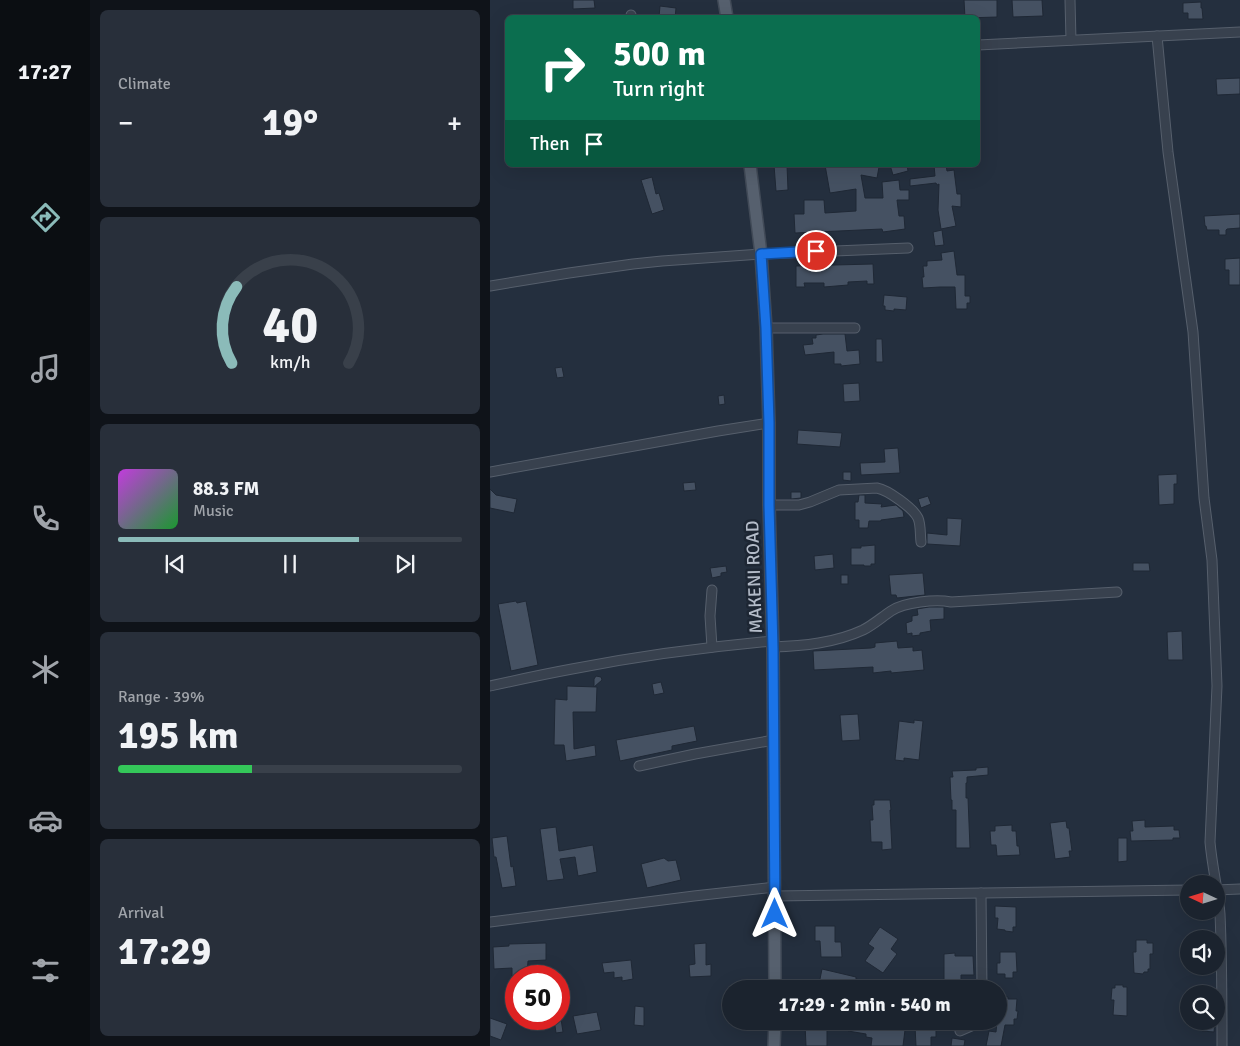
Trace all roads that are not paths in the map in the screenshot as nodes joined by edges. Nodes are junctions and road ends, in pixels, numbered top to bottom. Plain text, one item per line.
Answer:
1 (724, 0) edge
2 (1070, 0) edge
3 (726, 15) edge
4 (1240, 32) edge
5 (1157, 36) junction
6 (1071, 40) junction
7 (980, 45) edge
8 (750, 167) edge
9 (908, 248) dead end
10 (761, 254) junction
11 (490, 286) edge
12 (766, 328) junction
13 (855, 328) dead end
14 (769, 423) junction
15 (490, 472) edge
16 (769, 505) junction
17 (921, 542) dead end
18 (712, 590) dead end
19 (1117, 592) dead end
20 (773, 644) junction
21 (712, 647) junction
22 (490, 686) edge
23 (774, 740) junction
24 (639, 766) dead end
25 (1214, 875) edge
26 (1240, 889) edge
27 (1180, 890) edge
28 (1225, 890) edge
29 (775, 892) junction
30 (981, 893) junction
31 (1219, 920) edge
32 (490, 922) edge
33 (775, 980) edge
34 (982, 980) edge
35 (775, 1030) edge
36 (774, 1046) edge
37 (1222, 1046) edge

1 - 3 main road
2 - 6 street
4 - 5 street
5 - 6 street
5 - 25 street
6 - 7 street
8 - 10 main road, MAKENI ROAD
9 - 10 street
10 - 11 street
10 - 12 main road, MAKENI ROAD
12 - 13 street
12 - 14 main road, MAKENI ROAD
14 - 15 street
14 - 16 main road, MAKENI ROAD
16 - 17 street
16 - 20 main road, MAKENI ROAD
18 - 21 street
19 - 20 street
20 - 21 street
20 - 23 main road, MAKENI ROAD
21 - 22 street
23 - 24 street
23 - 29 main road, MAKENI ROAD
26 - 28 street
27 - 30 street
29 - 30 street
29 - 32 street
29 - 33 main road, MAKENI ROAD
30 - 34 street
31 - 37 street
35 - 36 main road

